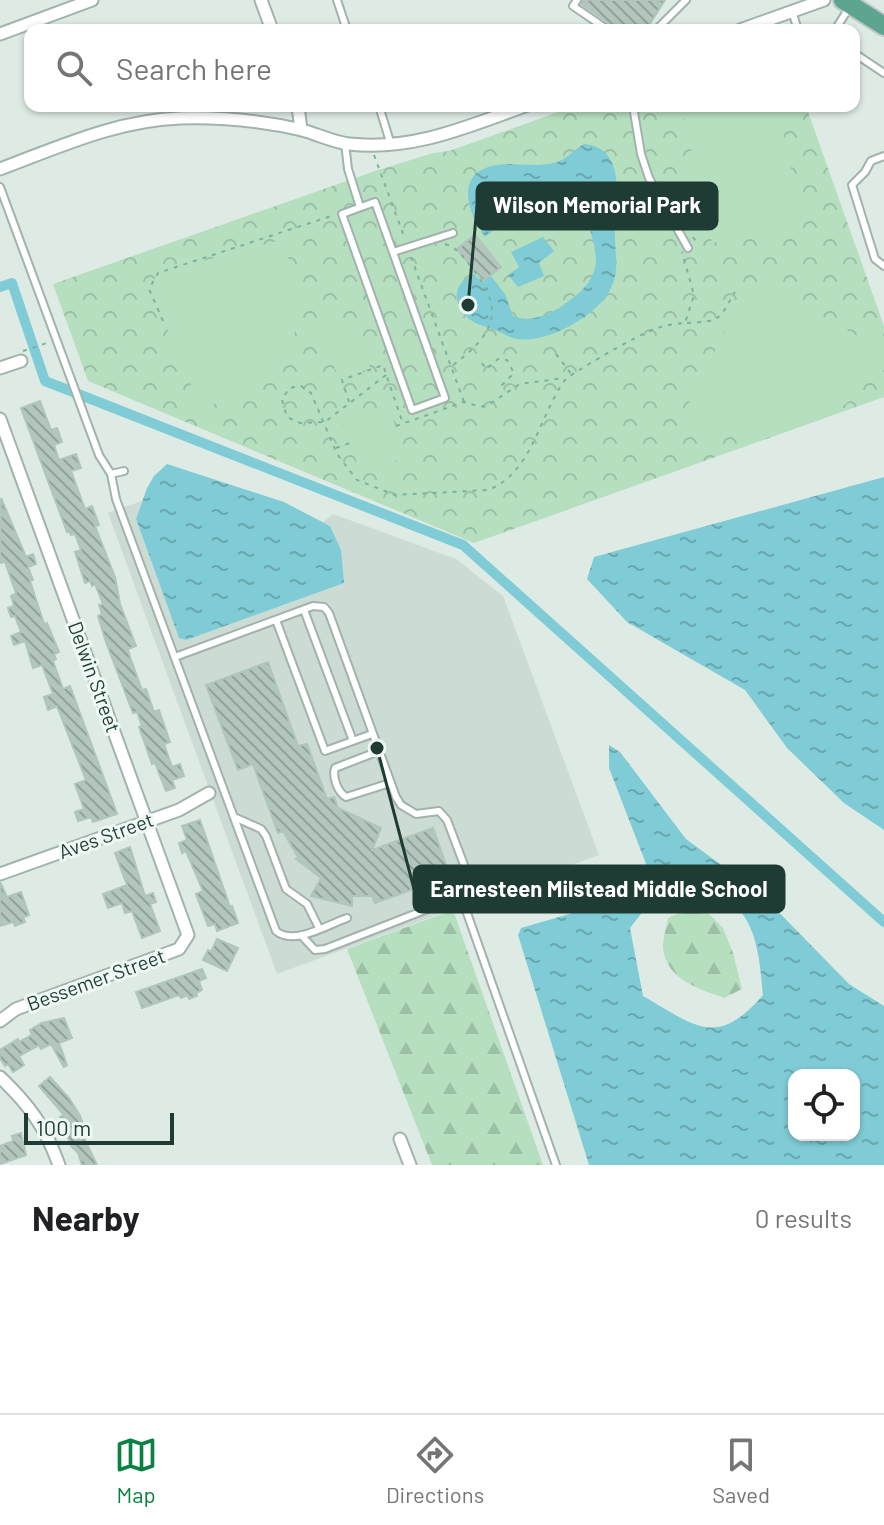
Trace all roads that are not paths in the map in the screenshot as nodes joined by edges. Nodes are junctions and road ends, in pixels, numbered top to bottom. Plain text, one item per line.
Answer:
1 (92, 0) edge
2 (261, 0) edge
3 (337, 0) edge
4 (577, 0) edge
5 (686, 0) edge
6 (824, 0) edge
7 (847, 2) edge
8 (792, 11) junction
9 (27, 24) edge
10 (270, 24) edge
11 (345, 24) edge
12 (599, 24) edge
13 (662, 24) edge
14 (756, 24) edge
15 (796, 24) edge
16 (838, 24) edge
17 (24, 25) edge
18 (884, 26) edge
19 (0, 34) edge
20 (860, 57) edge
21 (884, 73) edge
22 (299, 112) edge
23 (381, 112) edge
24 (508, 112) edge
25 (634, 112) edge
26 (301, 130) junction
27 (345, 143) junction
28 (391, 145) junction
29 (884, 156) edge
30 (0, 169) edge
31 (0, 187) edge
32 (360, 207) junction
33 (453, 233) dead end
34 (688, 248) road end
35 (393, 252) junction
36 (884, 266) edge
37 (24, 355) road end
38 (0, 368) edge
39 (0, 419) edge
40 (124, 471) dead end
41 (111, 474) junction
42 (304, 610) junction
43 (276, 620) junction
44 (175, 657) junction
45 (372, 734) junction
46 (353, 741) junction
47 (379, 751) junction
48 (390, 783) junction
49 (224, 788) junction
50 (209, 793) joint
51 (234, 817) junction
52 (147, 821) junction
53 (0, 874) edge
54 (461, 896) junction
55 (347, 918) dead end
56 (319, 928) junction
57 (188, 935) joint
58 (301, 935) junction
59 (0, 1021) edge
60 (0, 1077) edge
61 (400, 1139) dead end
62 (59, 1165) edge
63 (410, 1165) edge
64 (556, 1165) edge

1 - 9 street
2 - 10 street
3 - 11 lane
4 - 12 lane
5 - 13 lane
6 - 8 street
7 - 16 lane
7 - 18 main road
8 - 14 street
8 - 15 lane
17 - 19 street
20 - 21 lane
22 - 26 street
23 - 28 lane
24 - 28 street
25 - 34 lane
26 - 27 street
26 - 30 street
27 - 28 street
27 - 32 lane
29 - 36 lane
31 - 41 lane
32 - 35 lane
32 - 35 lane
33 - 35 lane
37 - 38 street
39 - 52 street, Delwin Street
40 - 41 lane
41 - 44 lane
42 - 43 lane
42 - 45 lane
42 - 46 lane
43 - 44 lane
43 - 46 lane
44 - 49 lane
45 - 46 lane
45 - 47 lane
47 - 48 lane
47 - 48 lane
48 - 54 lane
49 - 50 lane
49 - 51 lane
50 - 52 street, Aves Street
51 - 56 lane
51 - 58 lane
52 - 53 street, Aves Street
52 - 57 street, Delwin Street
54 - 58 lane
54 - 64 lane
55 - 56 lane
56 - 58 lane
57 - 59 street, Bessemer Street
60 - 62 street
61 - 63 street

